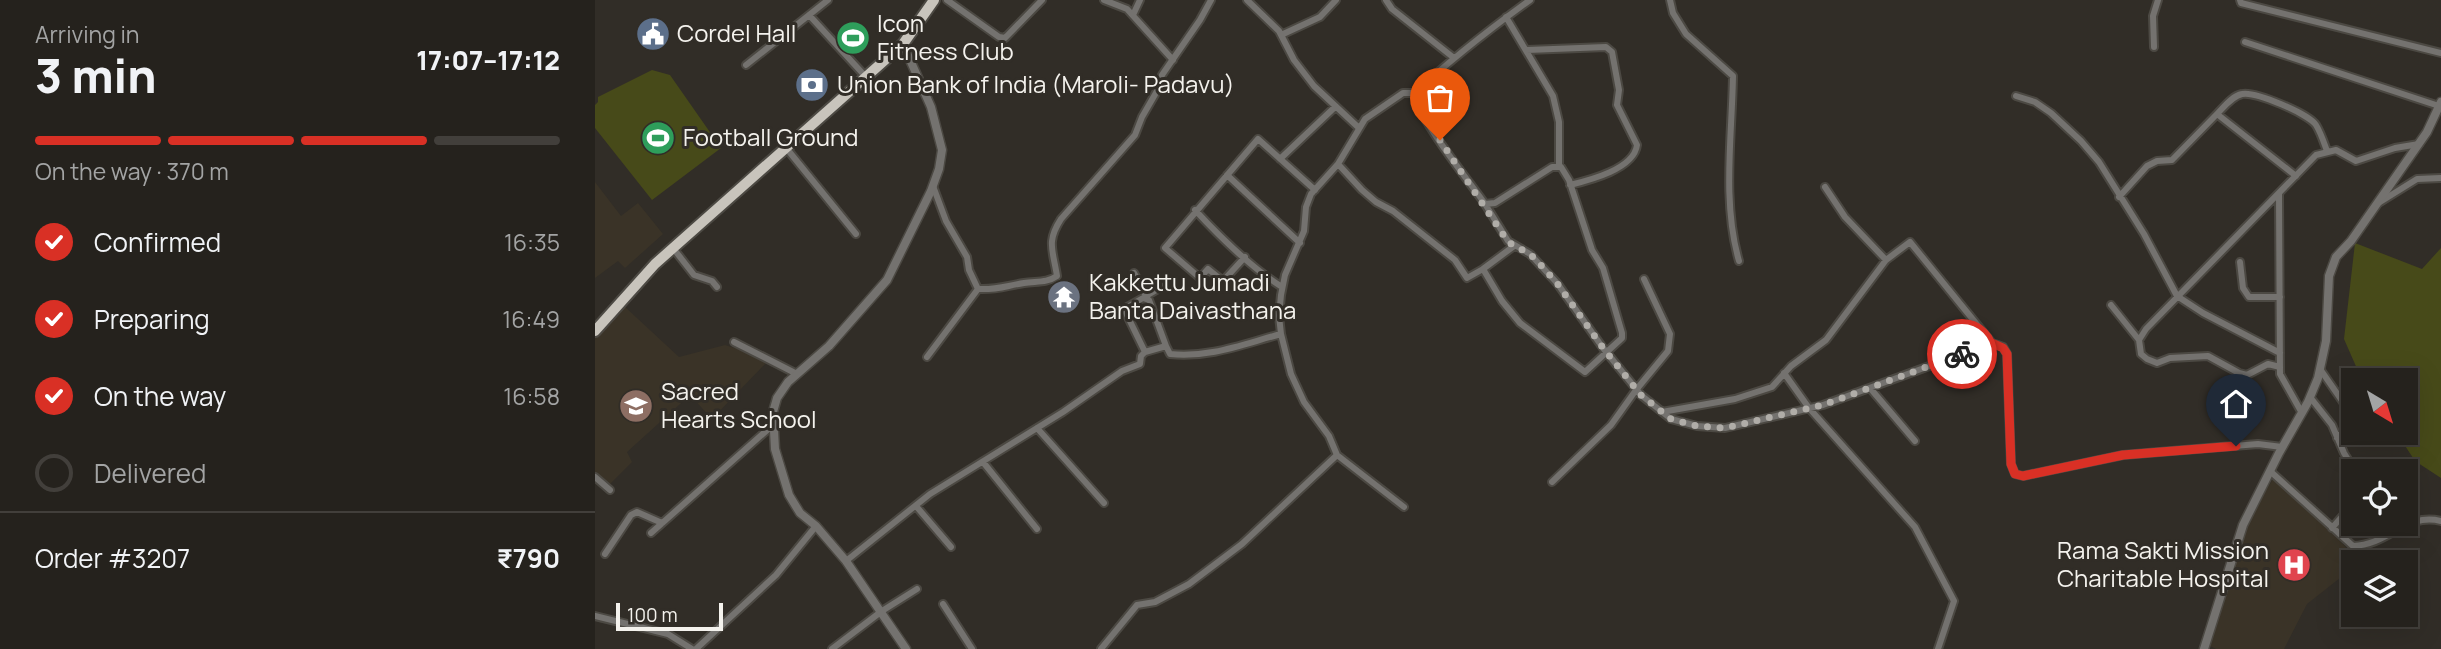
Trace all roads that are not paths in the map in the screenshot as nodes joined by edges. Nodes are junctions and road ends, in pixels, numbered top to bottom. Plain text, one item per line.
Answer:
1 (828, 0) edge
2 (933, 0) edge
3 (947, 0) edge
4 (1042, 0) edge
5 (1104, 0) edge
6 (1140, 0) edge
7 (1211, 0) edge
8 (1247, 0) edge
9 (1336, 0) edge
10 (1386, 0) edge
11 (1528, 0) edge
12 (1670, 0) edge
13 (2158, 0) edge
14 (2239, 0) edge
15 (810, 15) junction
16 (1133, 15) junction
17 (1506, 17) junction
18 (1281, 35) junction
19 (2245, 42) dead end
20 (903, 44) junction
21 (2154, 47) dead end
22 (1527, 50) junction
23 (2441, 53) edge
24 (1454, 58) junction
25 (1173, 60) junction
26 (746, 65) dead end
27 (866, 77) junction
28 (1415, 93) junction
29 (2016, 96) dead end
30 (2440, 104) edge
31 (1335, 107) junction
32 (2217, 114) junction
33 (1359, 128) junction
34 (2419, 144) junction
35 (787, 149) junction
36 (2327, 151) junction
37 (1280, 159) junction
38 (1338, 164) junction
39 (1559, 167) junction
40 (1227, 175) junction
41 (2296, 176) junction
42 (2441, 178) edge
43 (1570, 184) junction
44 (933, 185) junction
45 (1825, 187) dead end
46 (1315, 190) junction
47 (2279, 194) junction
48 (2119, 197) junction
49 (1485, 204) junction
50 (2376, 205) junction
51 (1195, 210) junction
52 (856, 234) dead end
53 (1300, 243) junction
54 (1514, 246) junction
55 (673, 248) junction
56 (1245, 257) junction
57 (1886, 260) junction
58 (1739, 261) dead end
59 (2240, 262) dead end
60 (1483, 269) junction
61 (1134, 273) dead end
62 (1644, 279) dead end
63 (1165, 285) dead end
64 (717, 287) dead end
65 (1282, 287) junction
66 (978, 289) junction
67 (2178, 296) junction
68 (1146, 297) junction
69 (2280, 297) junction
70 (2111, 305) dead end
71 (599, 323) edge
72 (595, 331) edge
73 (1281, 334) junction
74 (2139, 340) junction
75 (734, 342) dead end
76 (1992, 343) junction
77 (1166, 346) junction
78 (1145, 352) junction
79 (2280, 353) junction
80 (1607, 354) junction
81 (927, 356) dead end
82 (2280, 367) junction
83 (2320, 369) junction
84 (1784, 373) junction
85 (797, 374) junction
86 (1870, 388) junction
87 (1636, 390) junction
88 (2341, 396) edge
89 (2310, 397) junction
90 (1809, 408) junction
91 (1662, 412) junction
92 (2302, 413) junction
93 (774, 424) junction
94 (1037, 428) junction
95 (2341, 434) edge
96 (2337, 438) junction
97 (1915, 442) dead end
98 (2282, 447) junction
99 (1337, 455) junction
100 (2348, 459) edge
101 (983, 462) junction
102 (2270, 471) junction
103 (595, 477) edge
104 (1552, 482) dead end
105 (610, 490) dead end
106 (1104, 503) dead end
107 (916, 506) junction
108 (1404, 507) dead end
109 (2341, 518) edge
110 (2441, 520) edge
111 (662, 523) junction
112 (816, 526) junction
113 (2332, 528) junction
114 (1037, 529) dead end
115 (651, 533) dead end
116 (951, 547) dead end
117 (605, 554) dead end
118 (846, 561) junction
119 (916, 589) dead end
120 (943, 604) dead end
121 (882, 611) junction
122 (595, 616) edge
123 (694, 649) edge
124 (832, 649) edge
125 (906, 649) edge
126 (972, 649) edge
127 (1101, 649) edge
128 (1938, 649) edge
129 (2204, 649) edge

1 - 15 street
2 - 20 highway
3 - 4 street
5 - 16 street
6 - 16 street
7 - 25 street
8 - 18 street
9 - 18 street
10 - 24 street
11 - 17 street
12 - 58 street
13 - 21 street
14 - 23 street
15 - 26 street
15 - 27 street
16 - 25 street
17 - 22 street
17 - 24 street
18 - 31 street
19 - 30 street
20 - 27 highway
20 - 44 street
22 - 39 street
22 - 43 street
24 - 28 street
25 - 66 street
27 - 35 highway
28 - 33 street
28 - 49 street
29 - 48 street
30 - 34 street
31 - 33 street
31 - 37 street
32 - 36 street
32 - 41 street
32 - 48 street
33 - 38 street
34 - 36 street
34 - 50 street
35 - 52 street
35 - 55 highway
36 - 41 street
37 - 40 street
37 - 46 street
38 - 46 street
38 - 60 street
39 - 43 street
39 - 49 street
40 - 51 street
40 - 53 street
41 - 47 street
42 - 50 street
43 - 80 street
44 - 66 street
44 - 85 street
45 - 57 street
46 - 53 street
47 - 67 street
47 - 69 street
48 - 67 street
49 - 54 street
50 - 83 street
51 - 56 street
51 - 56 street
53 - 65 street
54 - 60 street
54 - 80 street
55 - 64 street
55 - 71 highway
56 - 65 street
57 - 76 street
57 - 84 street
59 - 69 street
60 - 80 street
61 - 68 street
62 - 87 street
63 - 68 street
65 - 73 street
66 - 81 street
67 - 74 street
67 - 79 street
68 - 77 street
68 - 78 street
69 - 79 street
70 - 74 street
71 - 72 highway
73 - 77 street
73 - 99 street
74 - 82 street
75 - 85 street
76 - 86 street
76 - 98 street
77 - 78 street
78 - 94 street
79 - 82 street
80 - 87 street
82 - 92 street
83 - 88 street
83 - 89 street
84 - 90 street
84 - 91 street
85 - 93 street
86 - 90 street
86 - 97 street
87 - 91 street
87 - 104 street
89 - 92 street
89 - 96 street
90 - 91 street
90 - 128 street
92 - 98 street
93 - 111 street
93 - 112 street
94 - 101 street
94 - 106 street
95 - 96 street
96 - 100 street
98 - 102 street
99 - 108 street
99 - 127 street
101 - 107 street
101 - 114 street
102 - 113 street
102 - 129 street
103 - 105 street
107 - 116 street
107 - 118 street
109 - 113 street
110 - 113 street
111 - 115 street
111 - 117 street
112 - 118 street
112 - 123 street
118 - 121 street
119 - 121 street
120 - 126 street
121 - 124 street
121 - 125 street
122 - 123 street

